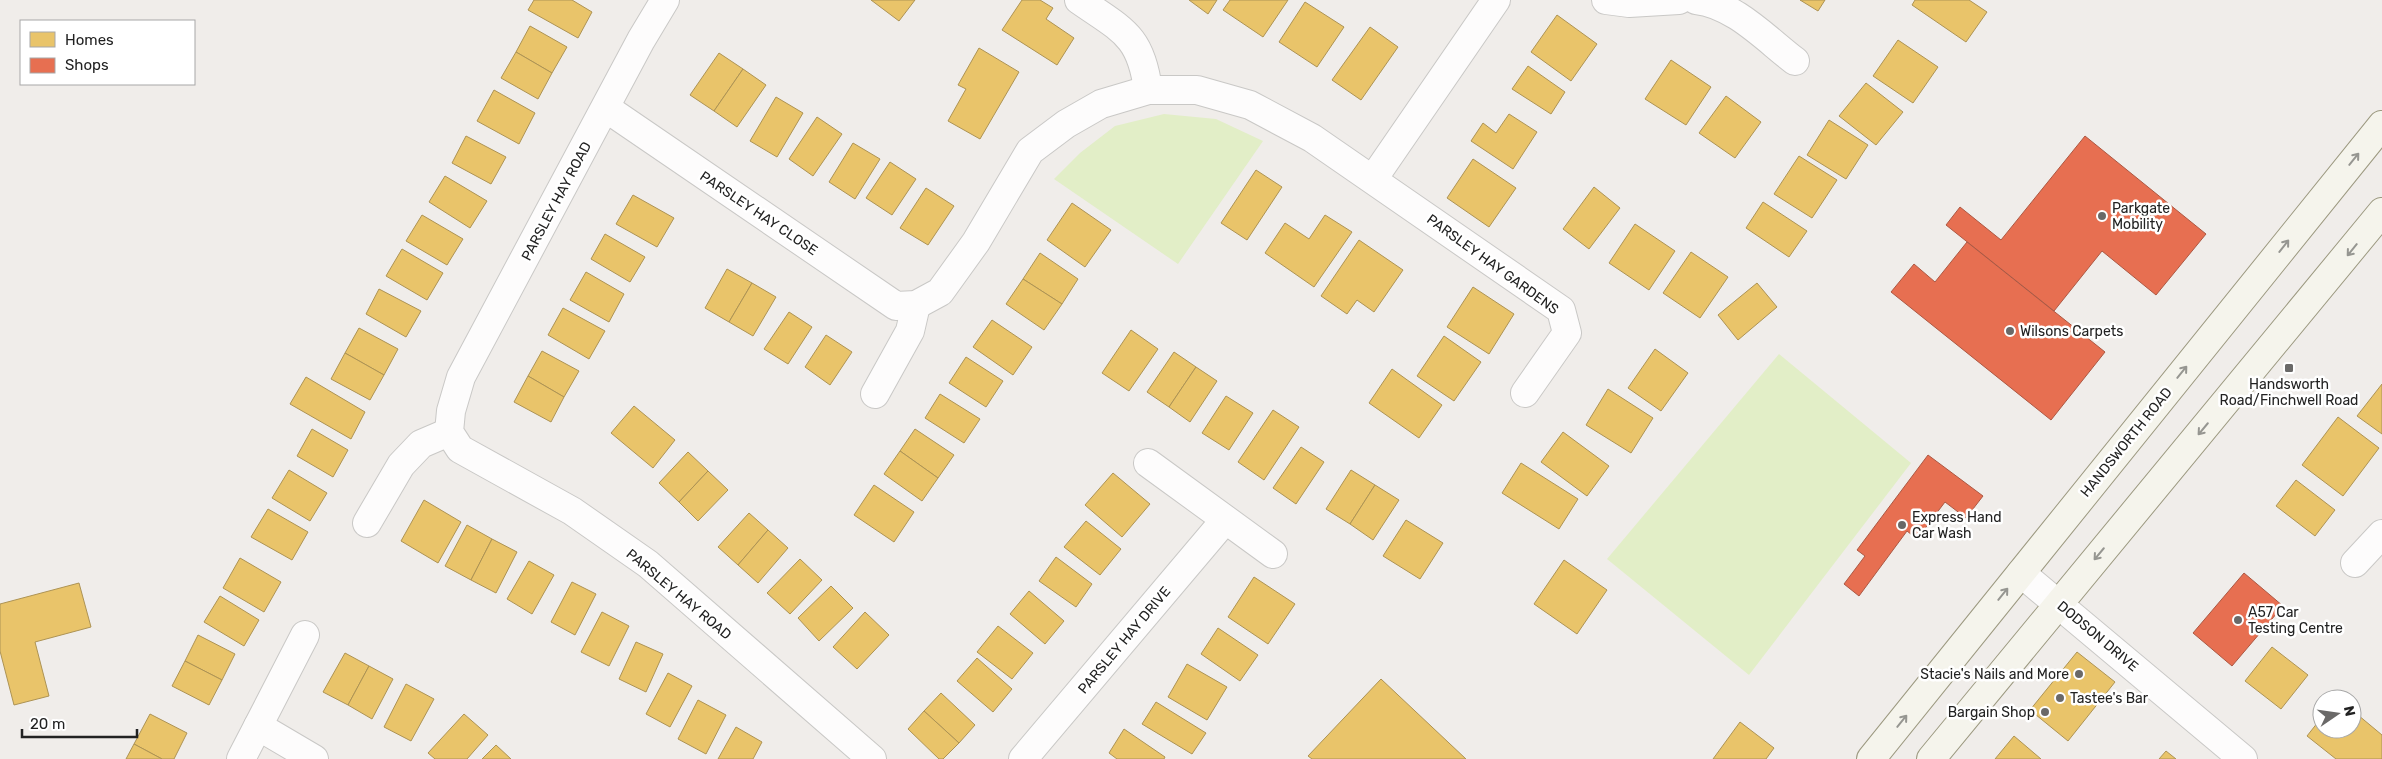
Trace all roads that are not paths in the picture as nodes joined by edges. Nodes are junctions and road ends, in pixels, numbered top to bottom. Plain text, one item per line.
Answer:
1 (665, 0) edge
2 (1079, 0) edge
3 (1496, 0) edge
4 (1606, 0) edge
5 (1679, 0) edge
6 (1696, 0) edge
7 (1795, 61) dead end
8 (1148, 90) junction
9 (606, 108) junction
10 (2382, 125) edge
11 (1372, 179) junction
12 (2382, 212) edge
13 (916, 305) junction
14 (1525, 393) dead end
15 (875, 394) dead end
16 (449, 432) junction
17 (1148, 463) dead end
18 (1225, 520) junction
19 (367, 523) dead end
20 (2382, 534) edge
21 (1273, 554) dead end
22 (2355, 563) dead end
23 (2021, 573) junction
24 (2058, 603) junction
25 (305, 635) dead end
26 (258, 726) junction
27 (1884, 755) edge
28 (241, 759) edge
29 (314, 759) edge
30 (872, 759) edge
31 (1023, 759) edge
32 (1930, 759) edge
33 (2242, 759) edge

1 - 9 street, PARSLEY HAY ROAD
2 - 8 street
3 - 11 street
4 - 5 street
6 - 7 street
8 - 11 street, PARSLEY HAY GARDENS
8 - 13 street, PARSLEY HAY GARDENS
9 - 13 street, PARSLEY HAY CLOSE
9 - 16 street, PARSLEY HAY ROAD
23 -> 10 main road, HANDSWORTH ROAD
11 - 14 street, PARSLEY HAY GARDENS
12 -> 24 main road
13 - 15 street
16 - 19 street
16 - 30 street, PARSLEY HAY ROAD
17 - 18 street
18 - 21 street
18 - 31 street, PARSLEY HAY DRIVE
20 - 22 street
23 - 24 street, DODSON DRIVE
27 -> 23 main road, HANDSWORTH ROAD
24 - 32 main road
24 - 33 street, DODSON DRIVE
25 - 26 street
26 - 28 street
26 - 29 street

